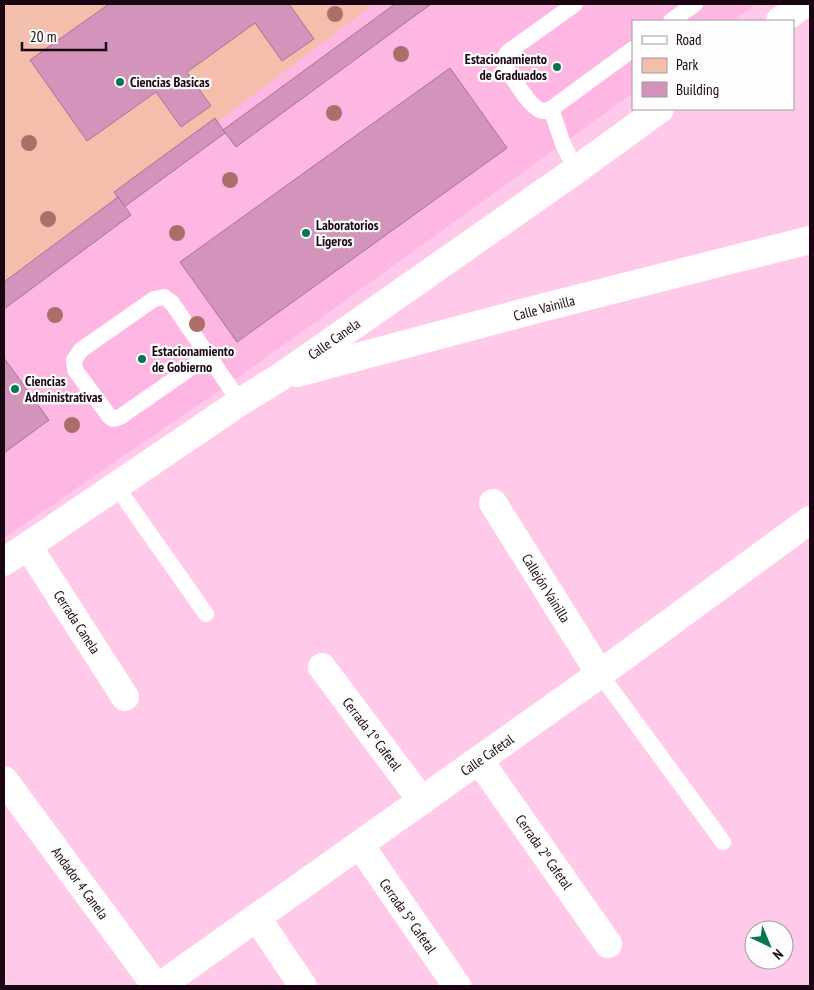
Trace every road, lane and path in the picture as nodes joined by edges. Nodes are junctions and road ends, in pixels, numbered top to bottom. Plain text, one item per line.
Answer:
1 (575, 4) edge
2 (695, 4) edge
3 (804, 4) edge
4 (672, 20) edge
5 (781, 20) edge
6 (632, 51) edge
7 (551, 109) junction
8 (659, 110) edge
9 (576, 170) junction
10 (810, 240) edge
11 (208, 356) junction
12 (279, 378) junction
13 (240, 402) junction
14 (116, 486) junction
15 (493, 502) dead end
16 (810, 520) edge
17 (28, 546) junction
18 (4, 562) edge
19 (206, 614) dead end
20 (322, 667) dead end
21 (600, 674) junction
22 (125, 697) dead end
23 (480, 760) junction
24 (4, 780) edge
25 (422, 800) junction
26 (723, 842) dead end
27 (360, 846) junction
28 (257, 918) junction
29 (608, 944) dead end
30 (156, 986) edge
31 (160, 986) edge
32 (303, 986) edge
33 (457, 986) edge

1 - 7 lane
2 - 4 lane
3 - 5 street
6 - 7 lane
7 - 9 lane
8 - 9 street, Calle Canela
9 - 12 street, Calle Canela
10 - 12 street, Calle Vainilla
11 - 11 lane
11 - 13 lane
12 - 13 street, Calle Canela
13 - 14 street, Calle Canela
14 - 17 street, Calle Canela
14 - 19 lane
15 - 21 street, Callejón Vainilla
16 - 21 street, Calle Cafetal
17 - 18 street, Calle Canela
17 - 22 street, Cerrada Canela
20 - 25 street, Cerrada 1º Cafetal
21 - 23 street, Calle Cafetal
21 - 26 lane
23 - 25 street, Calle Cafetal
23 - 29 street, Cerrada 2º Cafetal
24 - 30 street, Andador 4 Canela
25 - 27 street, Calle Cafetal
27 - 28 street, Calle Cafetal
27 - 33 street, Cerrada 5º Cafetal
28 - 31 street, Calle Cafetal
28 - 32 street

